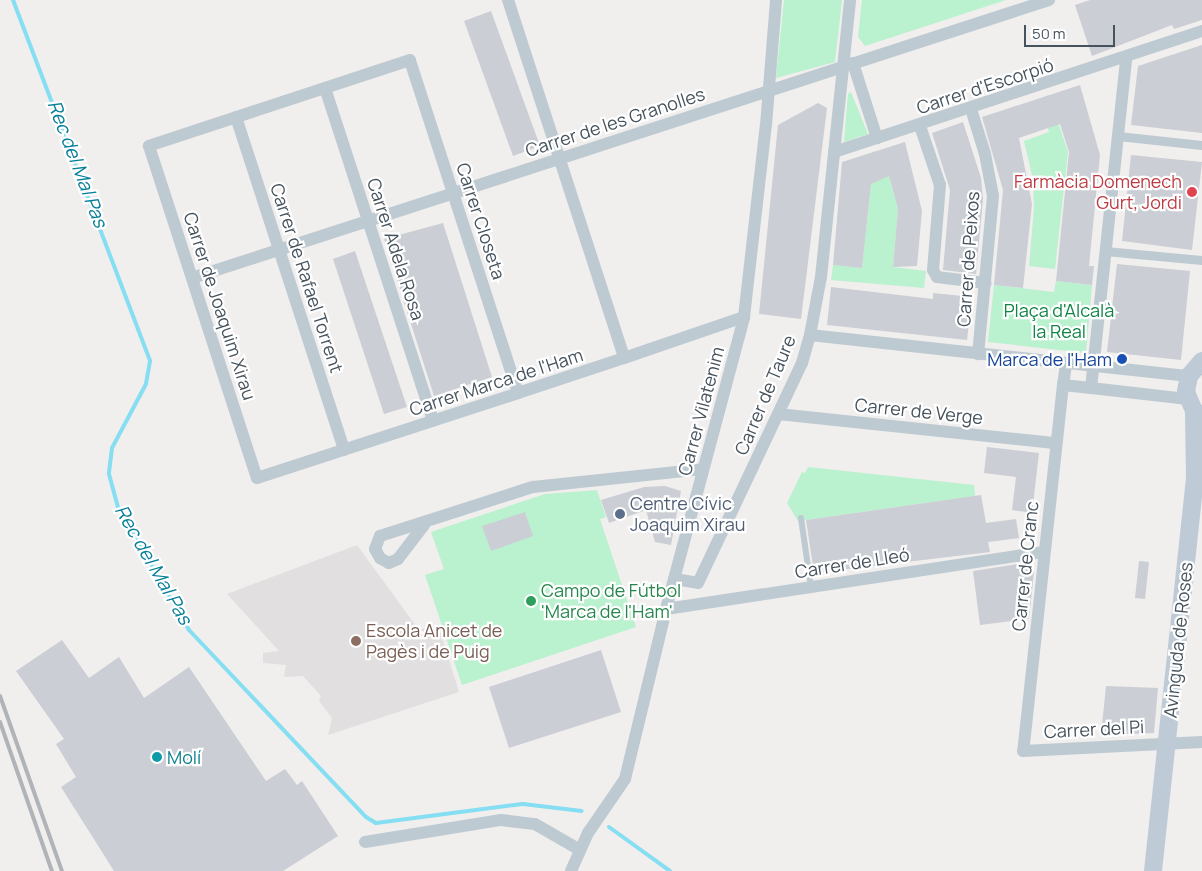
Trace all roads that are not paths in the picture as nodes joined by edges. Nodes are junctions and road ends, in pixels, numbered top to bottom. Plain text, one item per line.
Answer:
1 (508, 0) edge
2 (776, 0) edge
3 (850, 0) edge
4 (1046, 0) edge
5 (1202, 31) edge
6 (1126, 58) junction
7 (848, 65) junction
8 (325, 88) junction
9 (768, 92) junction
10 (971, 110) junction
11 (236, 117) junction
12 (920, 126) junction
13 (1118, 136) junction
14 (877, 138) junction
15 (1202, 145) edge
16 (834, 152) junction
17 (559, 158) junction
18 (453, 193) junction
19 (368, 221) junction
20 (279, 250) junction
21 (1105, 250) junction
22 (1202, 260) edge
23 (192, 278) junction
24 (986, 282) junction
25 (744, 317) junction
26 (810, 335) junction
27 (978, 354) junction
28 (624, 358) junction
29 (1202, 361) edge
30 (1066, 364) junction
31 (1093, 366) junction
32 (1189, 376) junction
33 (1063, 385) junction
34 (1091, 388) junction
35 (518, 393) junction
36 (1195, 408) edge
37 (778, 414) junction
38 (433, 421) junction
39 (1056, 443) junction
40 (344, 450) junction
41 (1202, 460) edge
42 (703, 469) junction
43 (1195, 477) junction
44 (258, 478) joint
45 (801, 518) dead end
46 (424, 525) dead end
47 (1044, 552) junction
48 (674, 579) junction
49 (698, 583) junction
50 (811, 587) junction
51 (702, 602) junction
52 (666, 609) junction
53 (1167, 742) junction
54 (1202, 742) edge
55 (1023, 751) joint
56 (365, 842) dead end
57 (580, 850) junction
58 (570, 870) edge
59 (1153, 871) edge

1 - 17 street
2 - 9 street, Carrer Vilatenim
3 - 7 street, Carrer de Taure
4 - 7 street, Carrer de les Granolles
5 - 6 street, Carrer d'Escorpió
6 - 10 street, Carrer d'Escorpió
6 - 13 street
7 - 9 street, Carrer de les Granolles
7 - 14 street
7 - 16 street, Carrer de Taure
8 - 11 street
8 - 18 street, Carrer Closeta
8 - 19 street, Carrer Adela Rosa
9 - 17 street, Carrer de les Granolles
9 - 25 street, Carrer Vilatenim
10 - 12 street, Carrer d'Escorpió
10 - 24 street, Carrer de Peixos
11 - 20 street, Carrer de Rafael Torrent
11 - 23 street, Carrer de Joaquim Xirau
12 - 14 street, Carrer d'Escorpió
12 - 24 street
13 - 15 street
13 - 21 street
14 - 16 street, Carrer d'Escorpió
16 - 26 street, Carrer de Taure
17 - 18 street, Carrer de les Granolles
17 - 28 street
18 - 19 street, Carrer de les Granolles
18 - 35 street, Carrer Closeta
19 - 20 street, Carrer de les Granolles
19 - 38 street, Carrer Adela Rosa
20 - 23 street, Carrer de les Granolles
20 - 40 street, Carrer de Rafael Torrent
21 - 22 street
21 - 31 street
23 - 44 street, Carrer de Joaquim Xirau
24 - 27 street, Carrer de Peixos
25 - 28 street, Carrer Marca de l'Ham
25 - 42 street, Carrer Vilatenim
26 - 27 street
26 - 37 street, Carrer de Taure
27 - 30 street
28 - 35 street, Carrer Marca de l'Ham
29 - 32 main road
30 - 31 street
30 - 33 street
31 - 32 street
31 - 34 street
32 - 36 main road, Avinguda de Roses
33 - 34 street
33 - 39 street, Carrer de Cranc
34 - 36 street
35 - 38 street, Carrer Marca de l'Ham
36 - 43 main road, Avinguda de Roses
37 - 39 street, Carrer de Verge
37 - 49 street, Carrer de Taure
38 - 40 street, Carrer Marca de l'Ham
39 - 47 street, Carrer de Cranc
40 - 44 street, Carrer Marca de l'Ham
41 - 43 main road, Avinguda de Roses
42 - 46 street
42 - 48 street, Carrer Vilatenim
43 - 53 main road, Avinguda de Roses
45 - 50 lane
47 - 50 street, Carrer de Lleó
47 - 55 street, Carrer de Cranc
48 - 49 street
48 - 52 street, Carrer Vilatenim
49 - 51 street
50 - 51 street, Carrer de Lleó
51 - 52 street, Carrer de Lleó
52 - 57 street, Carrer Vilatenim
53 - 54 street, Carrer del Pi
53 - 55 street, Carrer del Pi
53 - 59 main road, Avinguda de Roses
56 - 57 street
57 - 58 street, Carrer Vilatenim

